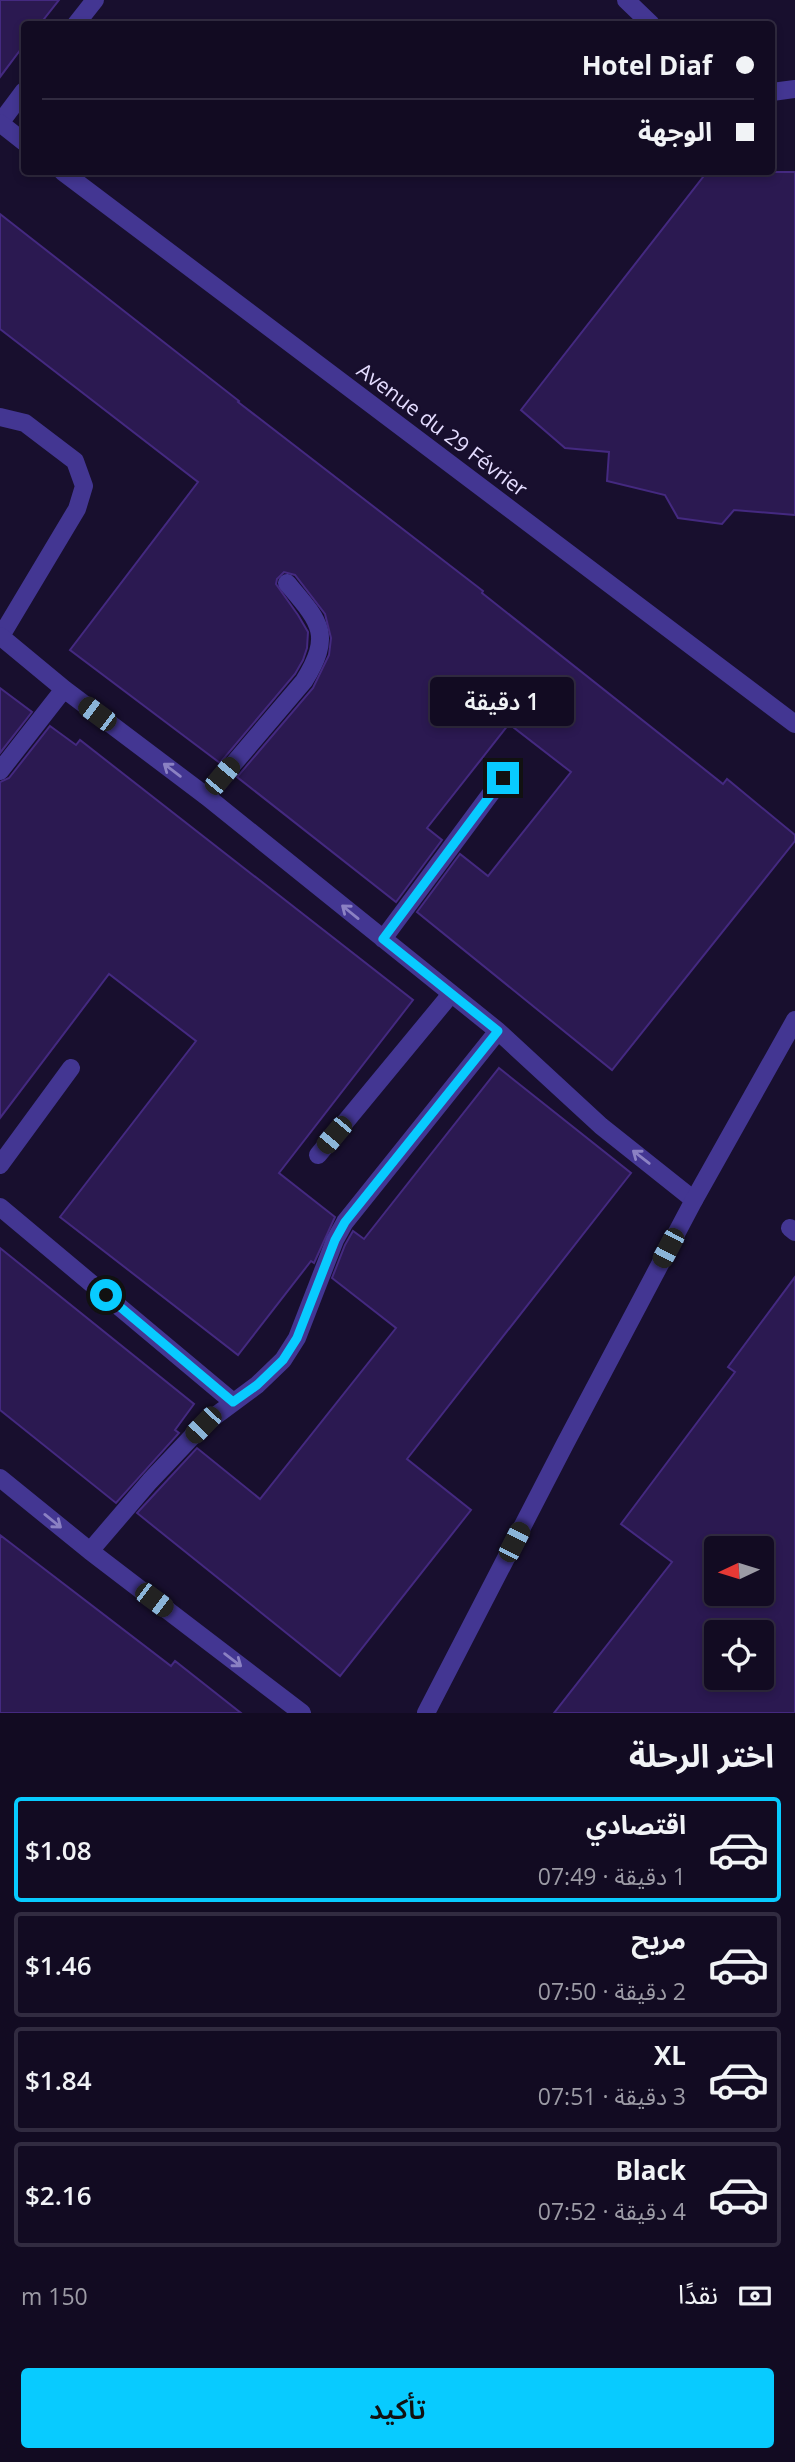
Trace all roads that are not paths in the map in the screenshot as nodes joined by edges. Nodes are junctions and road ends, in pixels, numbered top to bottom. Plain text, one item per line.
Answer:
1 (95, 0) edge
2 (626, 0) edge
3 (78, 21) edge
4 (648, 21) edge
5 (795, 89) edge
6 (775, 92) edge
7 (21, 95) edge
8 (0, 123) edge
9 (21, 140) edge
10 (67, 175) edge
11 (0, 417) edge
12 (287, 583) dead end
13 (0, 636) edge
14 (64, 688) junction
15 (795, 724) edge
16 (0, 771) edge
17 (503, 778) dead end
18 (206, 796) junction
19 (383, 939) junction
20 (451, 994) junction
21 (795, 1020) edge
22 (498, 1031) junction
23 (71, 1068) dead end
24 (318, 1155) dead end
25 (0, 1166) edge
26 (694, 1200) junction
27 (0, 1207) edge
28 (233, 1402) junction
29 (0, 1478) edge
30 (90, 1551) junction
31 (302, 1713) edge
32 (426, 1713) edge

1 - 3 street
2 - 4 street
5 - 6 street
7 - 8 street
8 - 9 street
10 - 15 street, Avenue du 29 Février
11 - 13 street
12 - 18 street
13 - 14 street
14 - 16 street
18 -> 14 street
17 - 19 street
19 -> 18 street
19 - 20 street
20 - 22 street
20 - 24 street
21 - 26 street
26 -> 22 street
22 - 28 street
23 - 25 street
26 - 32 street
27 - 28 street
28 - 30 street
29 -> 30 street
30 -> 31 street

